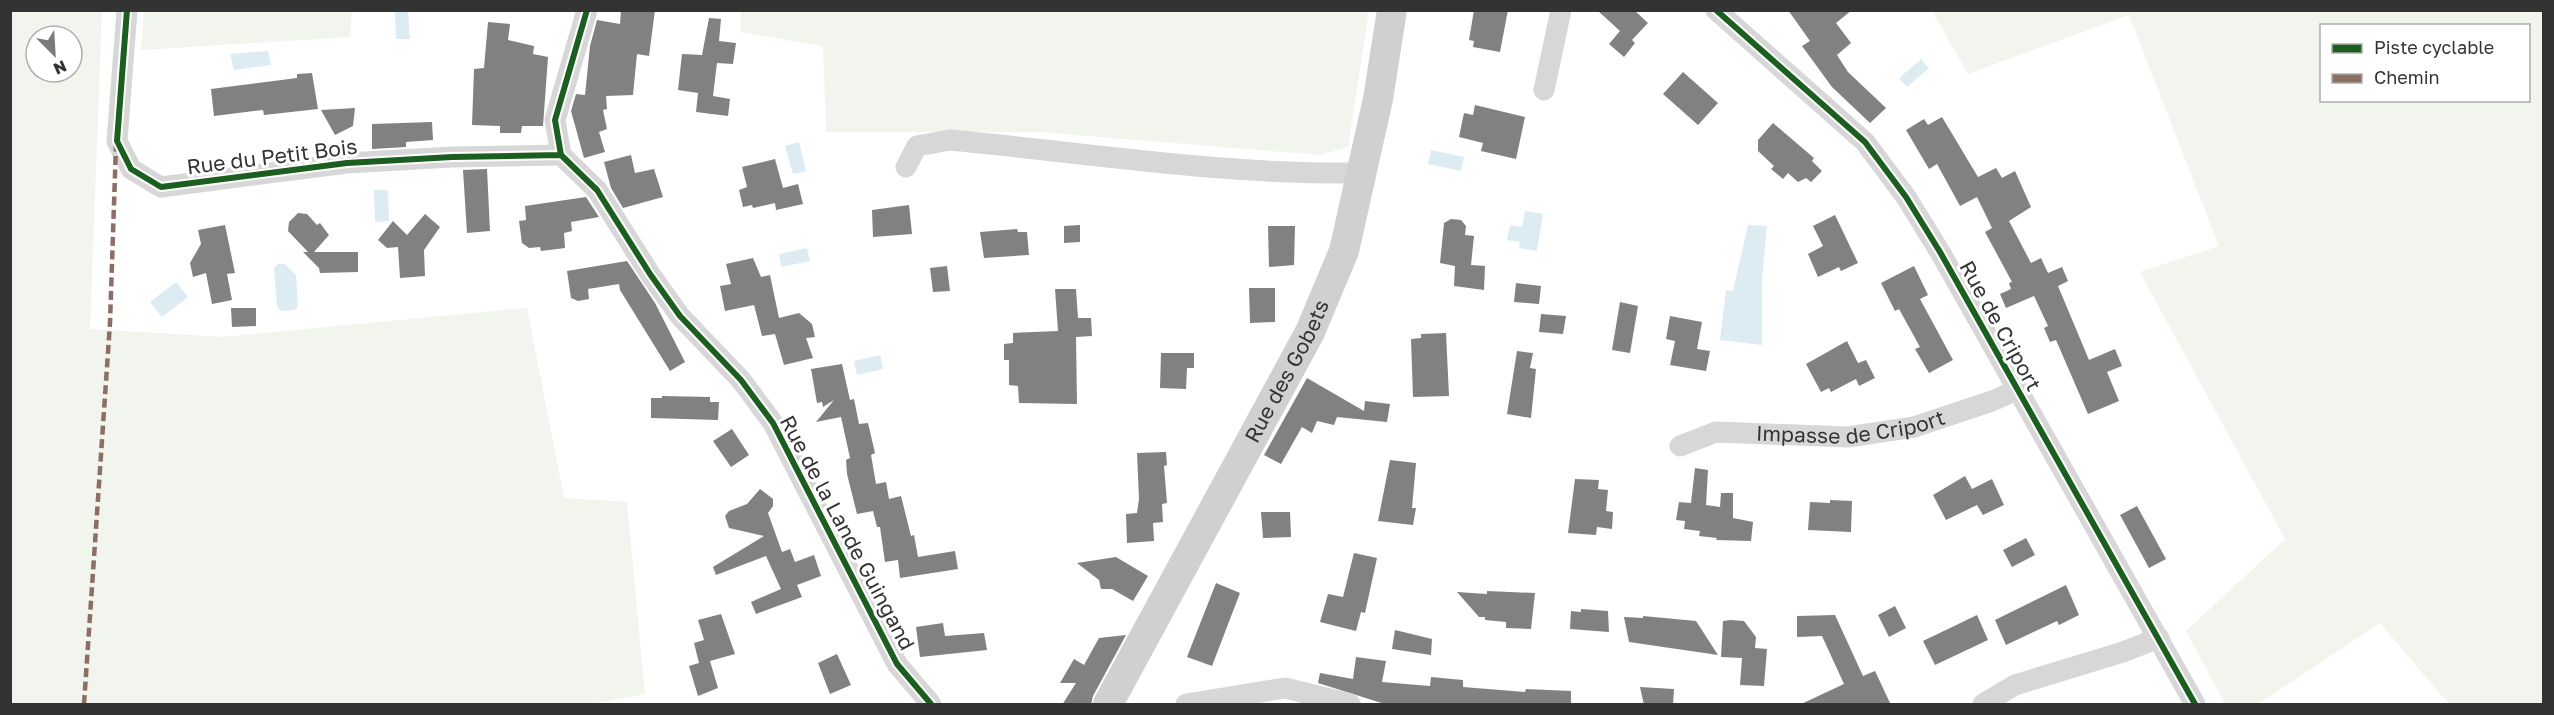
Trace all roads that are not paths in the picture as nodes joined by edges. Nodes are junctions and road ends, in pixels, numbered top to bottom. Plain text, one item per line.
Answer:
1 (127, 10) edge
2 (587, 10) edge
3 (1392, 10) edge
4 (1561, 10) edge
5 (1716, 10) edge
6 (1544, 90) dead end
7 (561, 155) junction
8 (906, 167) dead end
9 (1361, 173) junction
10 (2018, 390) junction
11 (1680, 446) dead end
12 (2159, 638) junction
13 (931, 705) edge
14 (1108, 705) edge
15 (1186, 705) edge
16 (1350, 705) edge
17 (1983, 705) edge
18 (2195, 705) edge

1 - 7 street, Rue du Petit Bois
2 - 7 street
3 - 9 main road, Rue des Gobets
4 - 6 street
5 - 10 street, Rue de Criport
7 - 13 street, Rue de la Lande Guingand
8 - 9 street
9 - 14 main road, Rue des Gobets
10 - 11 street, Impasse de Criport
10 - 12 street, Rue de Criport
12 - 17 street
12 - 18 street, Rue de Criport
15 - 16 street

